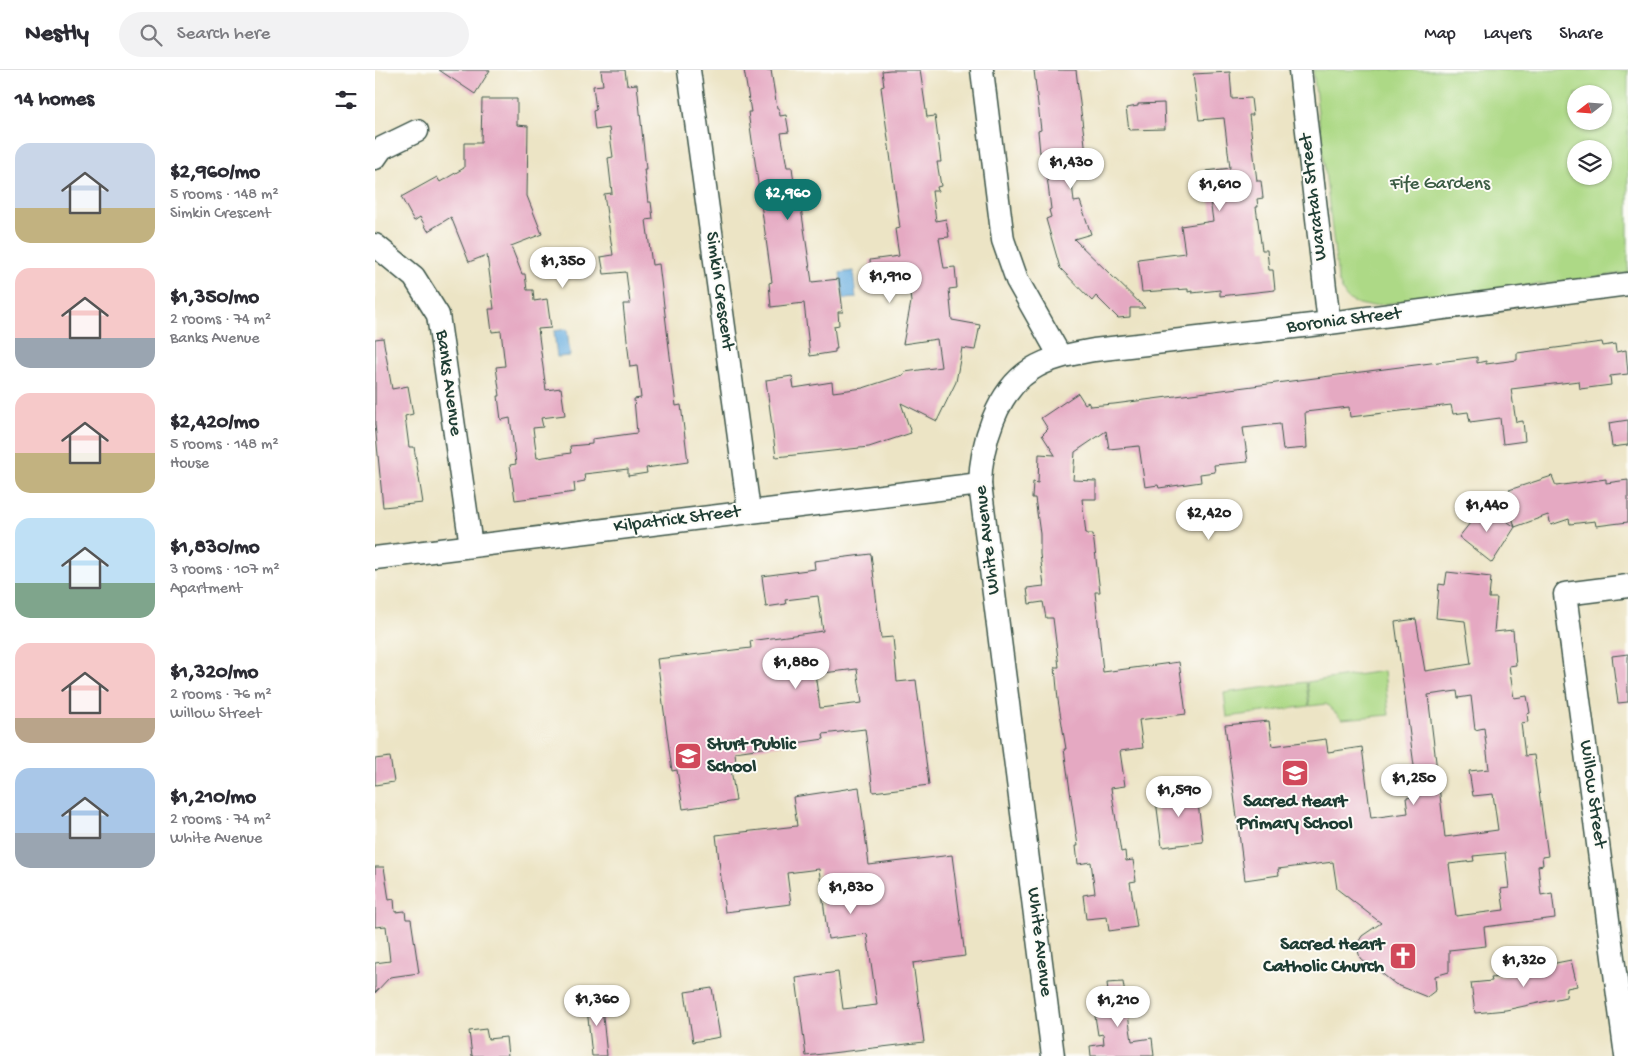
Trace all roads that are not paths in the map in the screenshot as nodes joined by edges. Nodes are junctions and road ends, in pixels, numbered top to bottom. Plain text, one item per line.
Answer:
1 (689, 70) edge
2 (982, 70) edge
3 (1300, 70) edge
4 (417, 131) dead end
5 (375, 158) edge
6 (375, 245) edge
7 (1628, 284) edge
8 (1329, 323) junction
9 (1060, 356) junction
10 (980, 484) junction
11 (749, 511) junction
12 (471, 546) junction
13 (375, 558) edge
14 (1628, 586) edge
15 (1053, 1056) edge
16 (1626, 1056) edge

1 - 11 street, Simkin Crescent
2 - 9 street
3 - 8 street, Waratah Street
4 - 5 street
6 - 12 street, Banks Avenue
7 - 8 street, Boronia Street
8 - 9 street, Boronia Street
9 - 10 street, White Avenue
10 - 11 street, Kilpatrick Street
10 - 15 street, White Avenue
11 - 12 street, Kilpatrick Street
12 - 13 street, Kilpatrick Street
14 - 16 street, Willow Street

